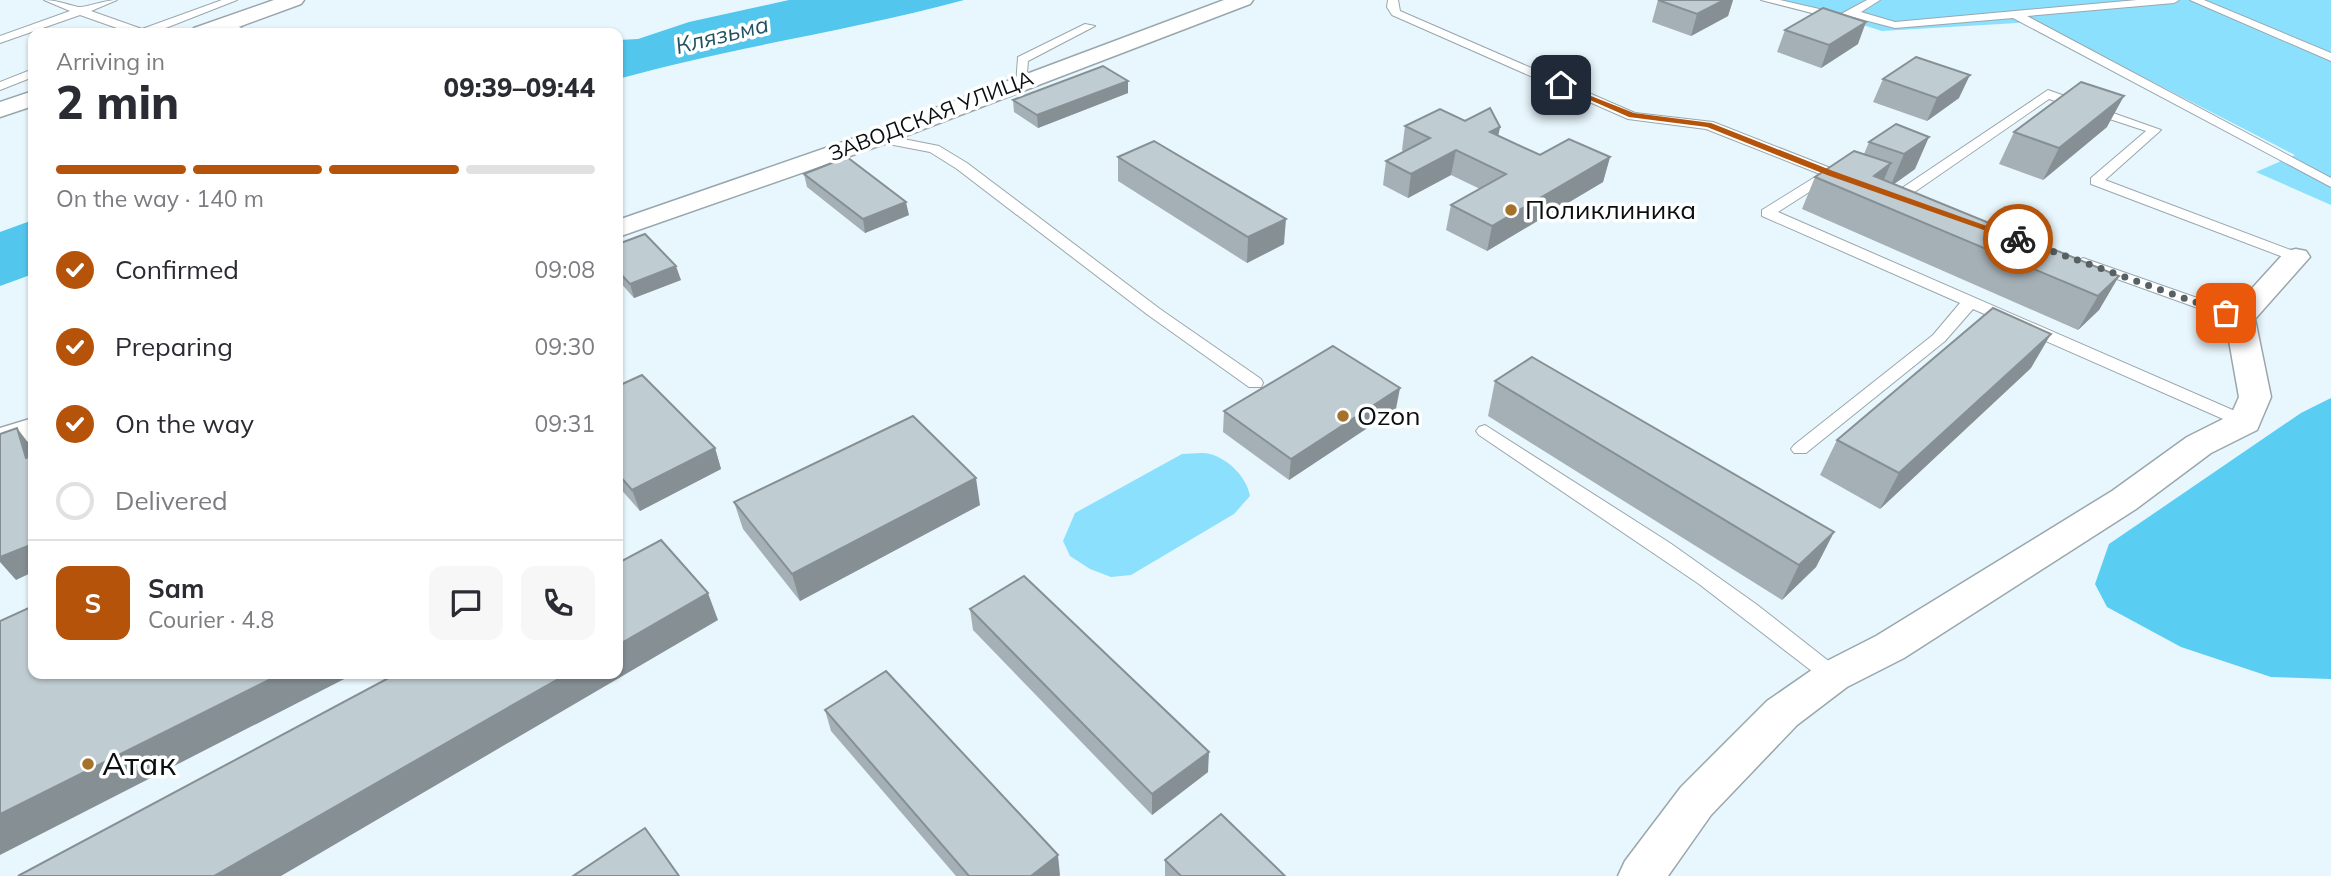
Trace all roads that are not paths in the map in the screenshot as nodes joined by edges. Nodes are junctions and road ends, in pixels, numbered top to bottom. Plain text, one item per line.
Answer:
1 (49, 0) edge
2 (112, 0) edge
3 (232, 0) edge
4 (294, 0) edge
5 (1243, 0) edge
6 (1394, 0) edge
7 (1766, 0) edge
8 (1875, 0) edge
9 (2174, 0) edge
10 (2195, 0) edge
11 (81, 11) junction
12 (1852, 13) junction
13 (2014, 15) junction
14 (1089, 26) dead end
15 (34, 28) edge
16 (127, 28) edge
17 (155, 28) edge
18 (238, 28) edge
19 (28, 30) edge
20 (0, 40) edge
21 (2331, 57) edge
22 (28, 75) edge
23 (1020, 83) junction
24 (0, 86) edge
25 (28, 99) edge
26 (0, 110) edge
27 (878, 138) junction
28 (1830, 173) junction
29 (2331, 183) edge
30 (623, 227) edge
31 (2068, 257) edge
32 (2296, 257) joint
33 (1970, 302) junction
34 (2241, 318) junction
35 (1255, 383) dead end
36 (2245, 422) junction
37 (28, 431) edge
38 (1485, 432) dead end
39 (0, 439) edge
40 (1800, 449) dead end
41 (1833, 676) junction
42 (1641, 876) edge

1 - 11 lane
2 - 11 lane
3 - 17 lane
4 - 18 street
5 - 23 street, ЗАВОДСКАЯ УЛИЦА
6 - 28 lane
7 - 12 lane
8 - 12 lane
9 - 13 lane
10 - 21 lane
11 - 15 lane
11 - 16 lane
12 - 13 lane
13 - 29 lane
14 - 23 lane
19 - 20 lane
22 - 24 lane
23 - 27 street, ЗАВОДСКАЯ УЛИЦА
25 - 26 street
27 - 30 street, ЗАВОДСКАЯ УЛИЦА
27 - 35 lane
28 - 32 lane
28 - 33 lane
31 - 34 lane
32 - 34 street
33 - 36 lane
33 - 40 lane
34 - 36 street
36 - 41 street
37 - 39 street
38 - 41 lane
41 - 42 street

